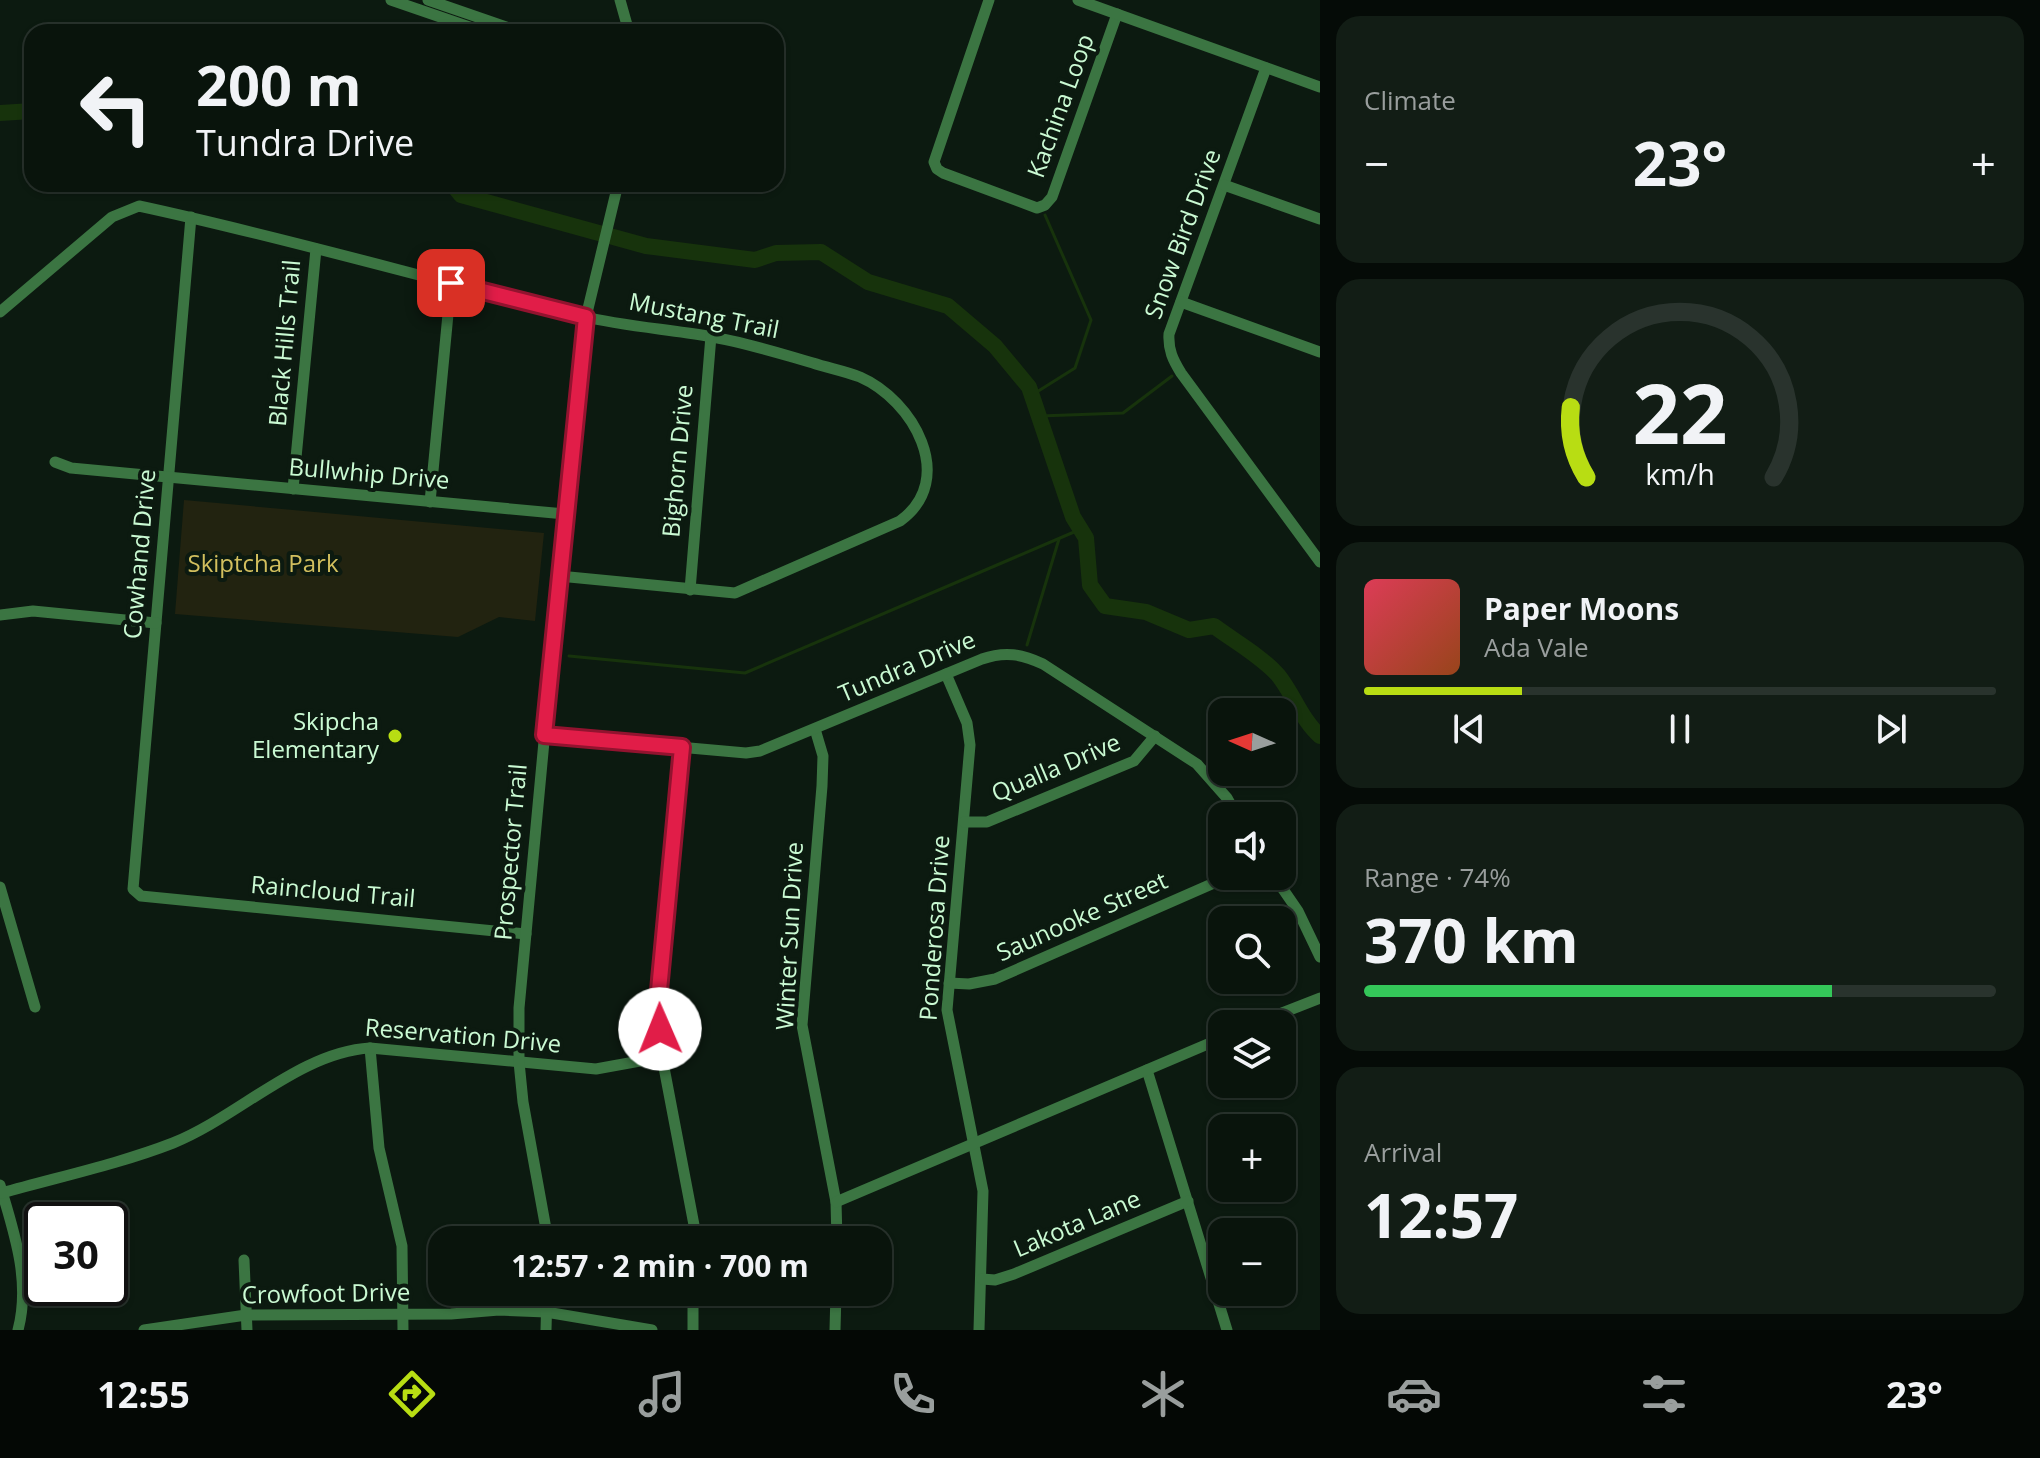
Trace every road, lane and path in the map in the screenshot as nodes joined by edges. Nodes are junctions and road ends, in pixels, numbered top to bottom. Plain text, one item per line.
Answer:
1 (391, 0) edge
2 (428, 0) edge
3 (620, 0) edge
4 (989, 0) edge
5 (1078, 0) edge
6 (1117, 14) junction
7 (461, 24) edge
8 (498, 24) edge
9 (627, 24) edge
10 (1266, 68) junction
11 (1320, 87) edge
12 (1224, 185) junction
13 (616, 192) edge
14 (191, 217) junction
15 (1320, 219) edge
16 (316, 249) junction
17 (451, 283) junction
18 (1181, 302) junction
19 (0, 312) edge
20 (586, 317) junction
21 (711, 336) junction
22 (1320, 352) edge
23 (55, 462) dead end
24 (168, 477) junction
25 (293, 489) junction
26 (430, 502) junction
27 (565, 514) junction
28 (1320, 562) edge
29 (559, 576) junction
30 (690, 590) junction
31 (0, 615) edge
32 (156, 623) junction
33 (946, 674) junction
34 (815, 729) junction
35 (544, 735) junction
36 (1155, 736) junction
37 (682, 747) junction
38 (1229, 802) edge
39 (964, 822) junction
40 (1208, 886) edge
41 (0, 887) edge
42 (1284, 890) edge
43 (136, 893) joint
44 (526, 934) junction
45 (1320, 957) edge
46 (949, 983) junction
47 (1320, 998) edge
48 (35, 1007) dead end
49 (1290, 1010) edge
50 (1208, 1044) edge
51 (370, 1048) junction
52 (662, 1057) junction
53 (519, 1062) junction
54 (1147, 1070) junction
55 (973, 1145) junction
56 (1, 1189) edge
57 (1188, 1201) junction
58 (836, 1202) junction
59 (546, 1226) edge
60 (694, 1226) edge
61 (837, 1226) edge
62 (244, 1260) dead end
63 (982, 1279) junction
64 (546, 1306) edge
65 (693, 1306) edge
66 (836, 1306) edge
67 (546, 1312) junction
68 (403, 1314) junction
69 (246, 1315) junction
70 (18, 1330) edge
71 (144, 1330) edge
72 (247, 1330) edge
73 (403, 1330) edge
74 (546, 1330) edge
75 (652, 1330) edge
76 (693, 1330) edge
77 (835, 1330) edge
78 (979, 1330) edge
79 (1227, 1330) edge

1 - 7 street
2 - 8 street
3 - 9 street
4 - 6 street, Kachina Loop
5 - 6 street
6 - 10 street
10 - 11 street
10 - 12 street, Snow Bird Drive
12 - 15 street
12 - 18 street, Snow Bird Drive
13 - 20 street, Prospector Trail
14 - 16 street, Mustang Trail
14 - 19 street, Mustang Trail
14 - 24 street, Cowhand Drive
16 - 17 street, Mustang Trail
16 - 25 street, Black Hills Trail
17 - 20 street, Mustang Trail
17 - 26 street
18 - 22 street
18 - 28 street, Snow Bird Drive
20 - 21 street, Mustang Trail
20 - 27 street, Prospector Trail
21 - 30 street, Bighorn Drive
21 - 30 street, Mustang Trail
23 - 24 street, Bullwhip Drive
24 - 25 street, Bullwhip Drive
24 - 32 street, Cowhand Drive
25 - 26 street, Bullwhip Drive
26 - 27 street, Bullwhip Drive
27 - 29 street, Prospector Trail
29 - 30 street, Mustang Trail
29 - 35 street, Prospector Trail
31 - 32 street
32 - 43 street, Cowhand Drive
33 - 34 street, Tundra Drive
33 - 36 street, Tundra Drive
33 - 39 street, Ponderosa Drive
34 - 37 street, Tundra Drive
34 - 58 street, Winter Sun Drive
35 - 37 street, Tundra Drive
35 - 44 street, Prospector Trail
36 - 38 street, Tundra Drive
36 - 39 street, Qualla Drive
37 - 52 street
39 - 46 street, Ponderosa Drive
40 - 46 street, Saunooke Street
41 - 48 street
42 - 45 street
43 - 44 street, Raincloud Trail
44 - 53 street, Prospector Trail
46 - 55 street, Ponderosa Drive
47 - 49 street
50 - 54 street
51 - 53 street, Reservation Drive
51 - 56 street, Reservation Drive
51 - 68 street
52 - 53 street, Reservation Drive
52 - 60 street
53 - 59 street, Prospector Trail
54 - 55 street
54 - 57 street
55 - 58 street
55 - 63 street, Ponderosa Drive
56 - 70 street
57 - 63 street, Lakota Lane
57 - 79 street
58 - 61 street, Winter Sun Drive
62 - 69 street
63 - 78 street, Ponderosa Drive
64 - 67 street
65 - 76 street
66 - 77 street
67 - 68 street, Crowfoot Drive
67 - 74 street
67 - 75 street, Crowfoot Drive
68 - 69 street, Crowfoot Drive
68 - 73 street
69 - 71 street, Crowfoot Drive
69 - 72 street

